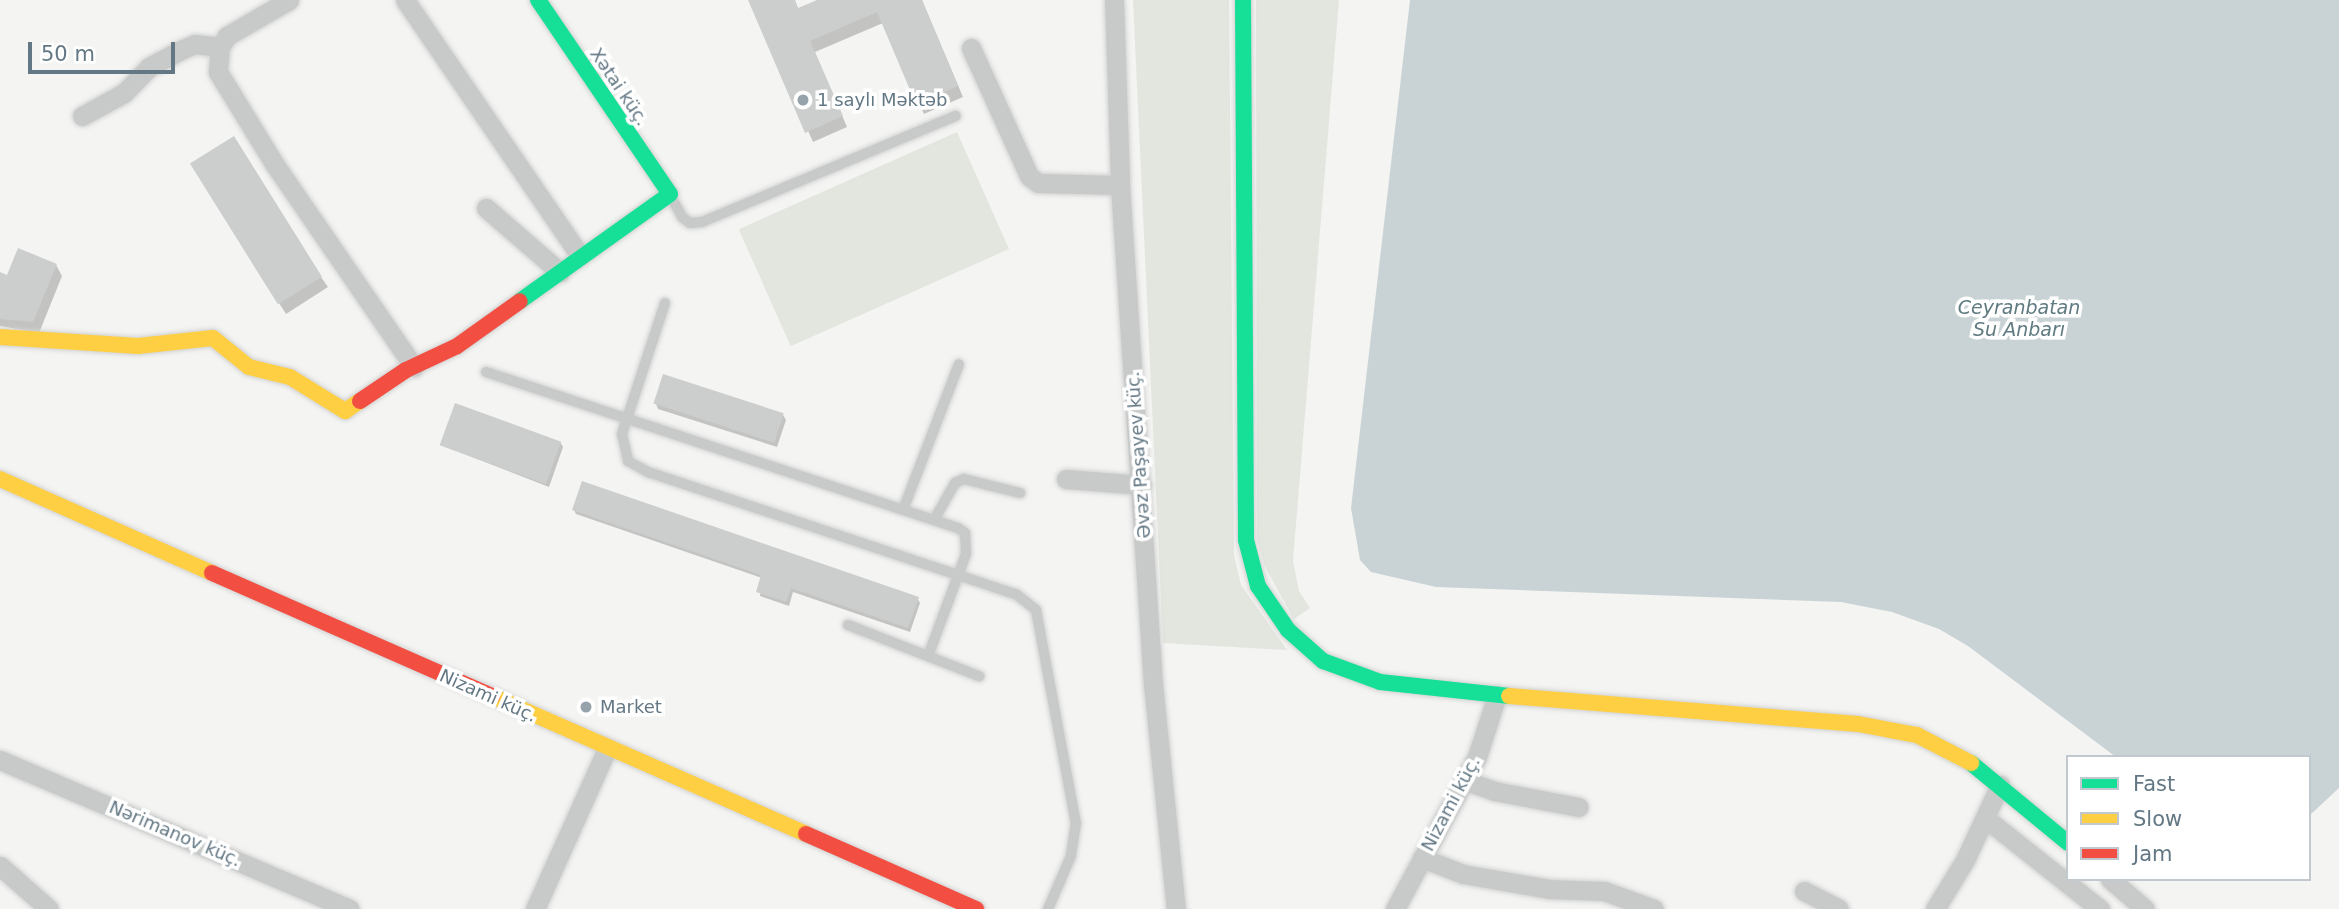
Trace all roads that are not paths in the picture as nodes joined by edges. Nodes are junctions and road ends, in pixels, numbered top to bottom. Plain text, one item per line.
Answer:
1 (289, 0) edge
2 (405, 0) edge
3 (538, 0) edge
4 (1114, 0) edge
5 (1242, 0) edge
6 (220, 47) junction
7 (971, 48) dead end
8 (956, 116) dead end
9 (82, 117) dead end
10 (1120, 185) junction
11 (670, 194) junction
12 (486, 208) dead end
13 (580, 256) junction
14 (560, 272) junction
15 (665, 303) dead end
16 (0, 337) edge
17 (959, 364) dead end
18 (414, 367) junction
19 (486, 372) dead end
20 (628, 415) junction
21 (1066, 479) dead end
22 (0, 480) edge
23 (1142, 485) junction
24 (1020, 494) dead end
25 (903, 510) junction
26 (934, 520) junction
27 (959, 577) junction
28 (848, 625) dead end
29 (928, 656) junction
30 (979, 676) dead end
31 (1497, 695) junction
32 (607, 749) junction
33 (0, 760) edge
34 (1464, 780) junction
35 (2000, 785) junction
36 (1579, 807) dead end
37 (1985, 818) junction
38 (2066, 841) edge
39 (1422, 858) junction
40 (0, 866) edge
41 (2112, 881) edge
42 (1804, 891) dead end
43 (49, 909) edge
44 (350, 909) edge
45 (535, 909) edge
46 (976, 909) edge
47 (1048, 909) edge
48 (1176, 909) edge
49 (1395, 909) edge
50 (1654, 909) edge
51 (1839, 909) edge
52 (1935, 909) edge
53 (2100, 909) edge
54 (2145, 909) edge

1 - 6 street
2 - 13 street
3 - 11 street, Xətai küç.
4 - 10 street, Əvəz Paşayev küç.
5 - 31 street
6 - 9 street
6 - 18 street
7 - 10 street
8 - 11 lane
10 - 23 street, Əvəz Paşayev küç.
11 - 13 street
12 - 14 street
13 - 14 street
14 - 18 street
15 - 20 lane
16 - 18 street
17 - 25 lane
19 - 20 lane
20 - 25 lane
20 - 27 lane
21 - 23 street
22 - 32 street, Nizami küç.
23 - 48 street, Əvəz Paşayev küç.
24 - 26 lane
25 - 26 lane
26 - 27 lane
27 - 29 lane
27 - 47 lane
28 - 29 lane
29 - 30 lane
31 - 34 street, Nizami küç.
31 - 35 street
32 - 45 street
32 - 46 street, Nizami küç.
33 - 44 street, Nərimanov küç.
34 - 36 street
34 - 39 street, Nizami küç.
35 - 37 street
35 - 38 street
37 - 52 street
37 - 53 street
39 - 49 street, Nizami küç.
39 - 50 street
40 - 43 street
41 - 54 street
42 - 51 street

